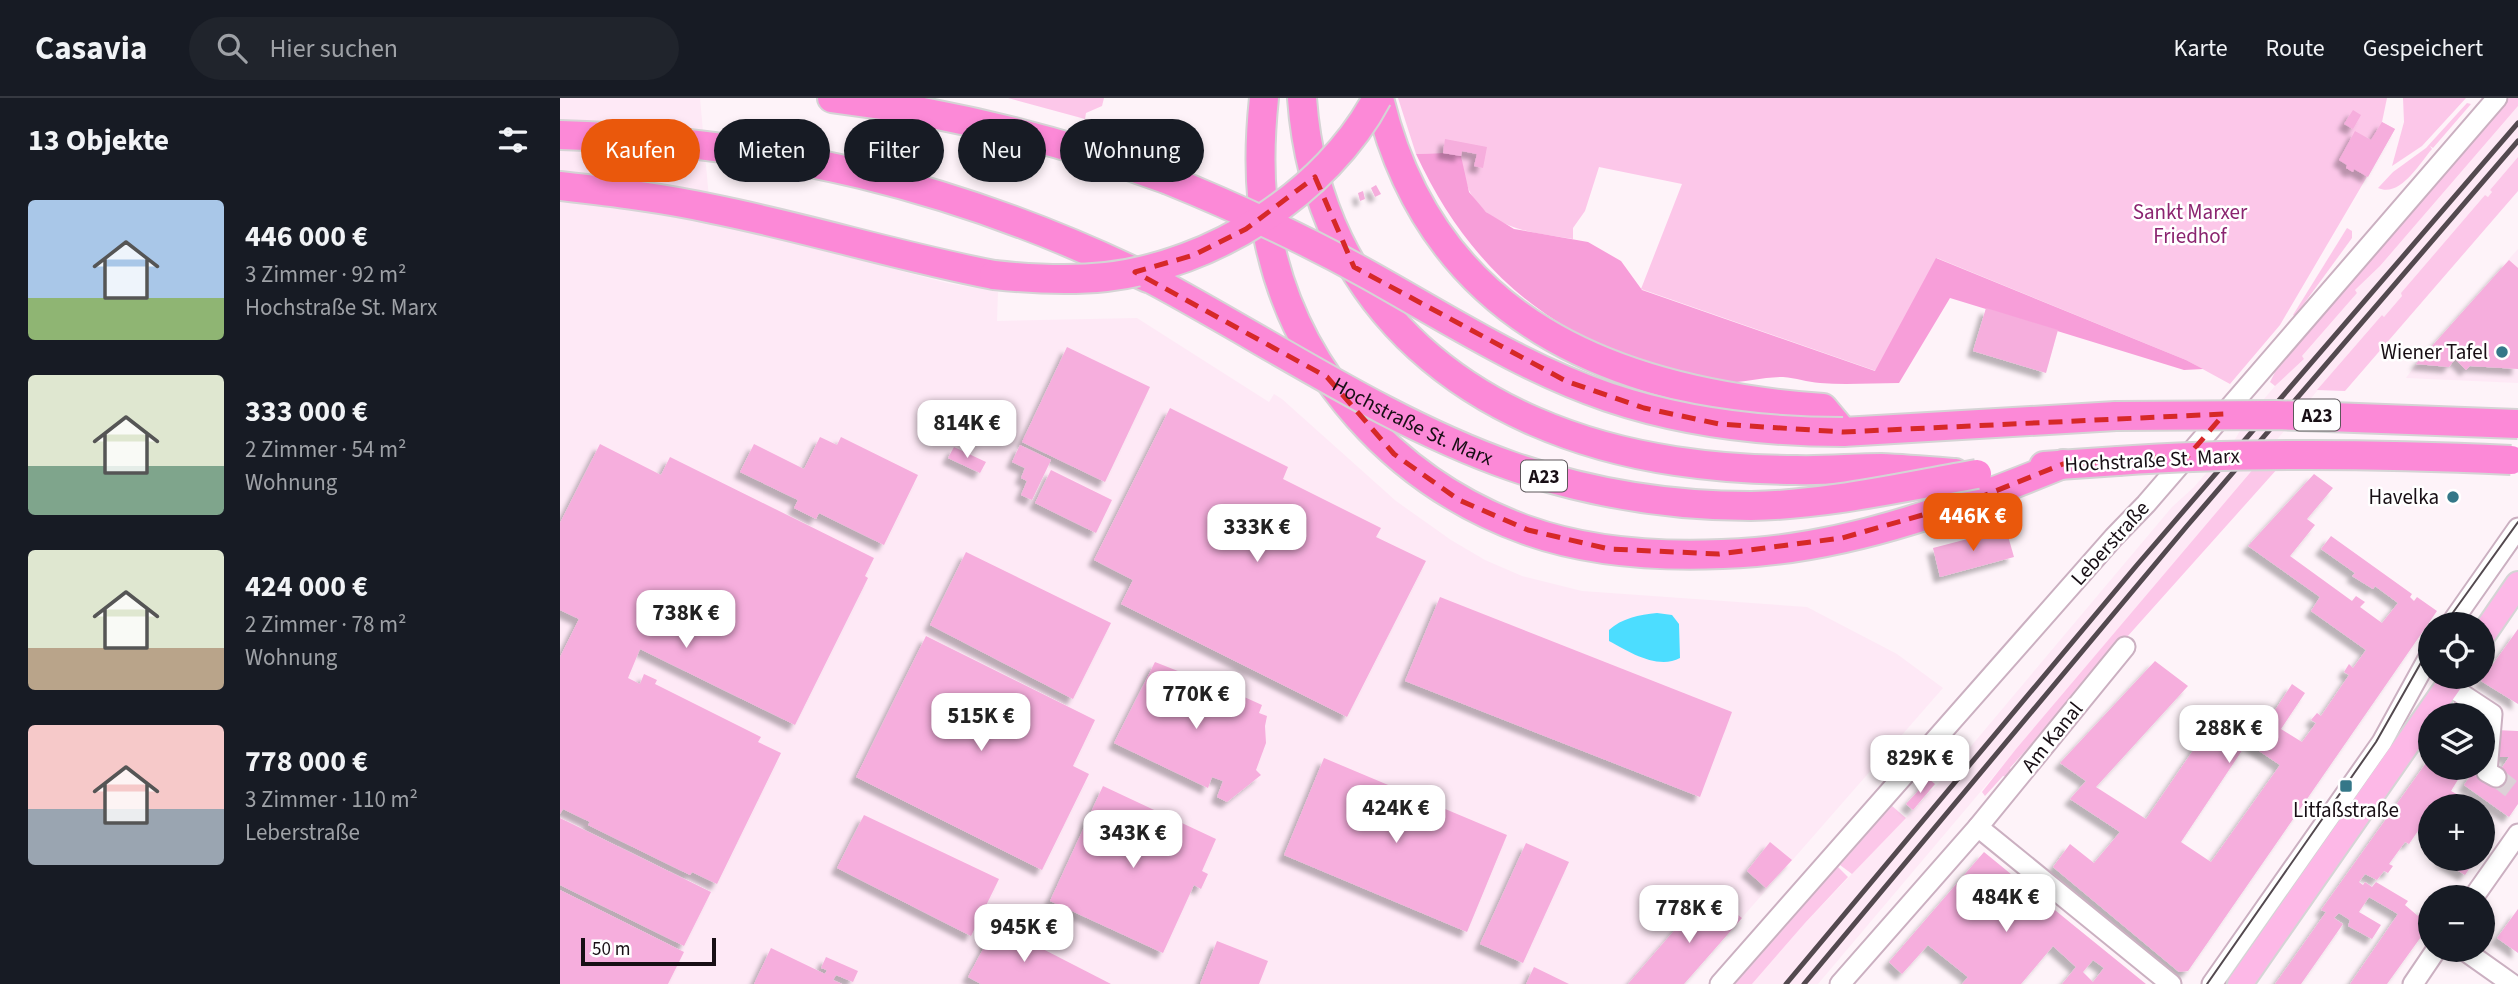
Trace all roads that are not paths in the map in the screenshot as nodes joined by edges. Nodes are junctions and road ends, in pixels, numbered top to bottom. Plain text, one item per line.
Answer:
1 (832, 98) edge
2 (1264, 98) edge
3 (1302, 98) edge
4 (1378, 98) edge
5 (2497, 98) edge
6 (560, 135) edge
7 (560, 186) edge
8 (2518, 424) edge
9 (1843, 432) junction
10 (2518, 460) edge
11 (2063, 464) junction
12 (1977, 474) junction
13 (2518, 528) edge
14 (2518, 584) edge
15 (2459, 612) edge
16 (2495, 618) edge
17 (2125, 647) dead end
18 (2418, 677) edge
19 (2445, 689) edge
20 (2461, 689) edge
21 (2496, 777) tunnel mouth
22 (1978, 827) junction
23 (2518, 834) edge
24 (2482, 885) edge
25 (2428, 962) edge
26 (2481, 962) edge
27 (1720, 984) edge
28 (1840, 984) edge
29 (2171, 984) edge
30 (2212, 984) edge
31 (2240, 984) edge
32 (2413, 984) edge
33 (2512, 984) edge

1 - 9 highway, Hochstraße St. Marx / A23, bridge
2 - 11 highway
3 - 12 highway, bridge
4 - 7 highway, bridge
4 - 9 highway
5 - 27 street, Leberstraße
6 - 12 highway, Hochstraße St. Marx / A23, bridge
8 - 9 highway, Hochstraße St. Marx / A23, bridge
10 - 11 highway, Hochstraße St. Marx / A23, bridge
11 - 12 highway, Hochstraße St. Marx / A23
13 - 15 street
14 - 16 main road
17 - 22 street, Am Kanal
18 - 30 street
19 - 31 main road
20 - 21 street
22 - 28 street, Am Kanal
22 - 29 street
23 - 24 street
25 - 32 street
26 - 33 street

